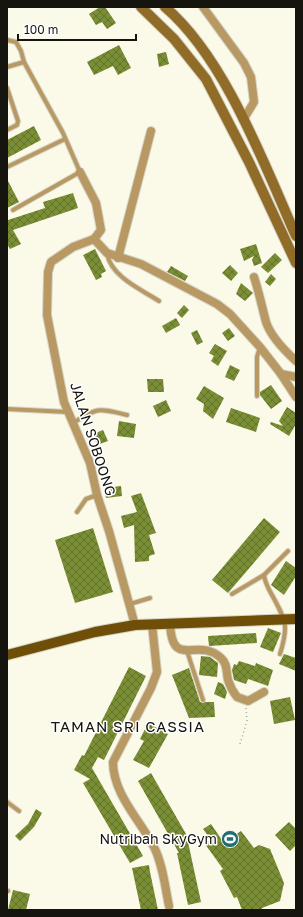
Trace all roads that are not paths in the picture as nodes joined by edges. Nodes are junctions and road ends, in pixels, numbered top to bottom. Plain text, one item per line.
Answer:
1 (141, 7) edge
2 (165, 7) edge
3 (203, 7) edge
4 (7, 40) edge
5 (24, 62) junction
6 (7, 67) edge
7 (7, 88) edge
8 (243, 120) junction
9 (7, 130) edge
10 (151, 131) dead end
11 (65, 139) junction
12 (7, 167) edge
13 (80, 172) junction
14 (13, 210) dead end
15 (296, 236) edge
16 (94, 239) junction
17 (106, 253) junction
18 (118, 258) junction
19 (296, 263) edge
20 (254, 277) dead end
21 (159, 301) dead end
22 (260, 347) junction
23 (296, 361) edge
24 (281, 374) junction
25 (296, 377) edge
26 (257, 396) dead end
27 (296, 397) edge
28 (7, 409) edge
29 (68, 412) junction
30 (127, 415) dead end
31 (73, 422) junction
32 (97, 495) junction
33 (77, 512) dead end
34 (288, 551) dead end
35 (264, 575) junction
36 (232, 594) dead end
37 (150, 598) dead end
38 (130, 604) junction
39 (285, 619) junction
40 (296, 619) edge
41 (170, 623) junction
42 (152, 624) junction
43 (135, 625) junction
44 (186, 651) junction
45 (280, 654) dead end
46 (7, 655) edge
47 (264, 692) dead end
48 (203, 700) dead end
49 (7, 802) edge
50 (19, 811) dead end
51 (169, 906) dead end

1 - 19 main road
2 - 8 main road
3 - 8 street
4 - 5 lane
5 - 6 lane
5 - 11 lane
7 - 9 lane
8 - 15 main road
10 - 18 street
11 - 12 lane
11 - 13 lane
13 - 14 lane
13 - 16 street
16 - 17 street
16 - 29 street, JALAN SOBOONG
17 - 18 street
17 - 21 lane
18 - 22 street
20 - 23 street
22 - 24 street
22 - 26 lane
24 - 25 street
24 - 27 street
28 - 29 lane
29 - 31 street, JALAN SOBOONG
30 - 31 lane
31 - 32 street, JALAN SOBOONG
32 - 33 lane
32 - 38 street, JALAN SOBOONG
34 - 35 lane
35 - 36 lane
35 - 39 lane
37 - 38 lane
38 - 43 street, JALAN SOBOONG
39 - 40 main road
39 - 41 main road
39 - 45 lane
41 - 42 main road
41 - 44 street
42 - 43 main road
42 - 51 street
43 - 46 main road
44 - 47 street
44 - 48 lane
49 - 50 lane

